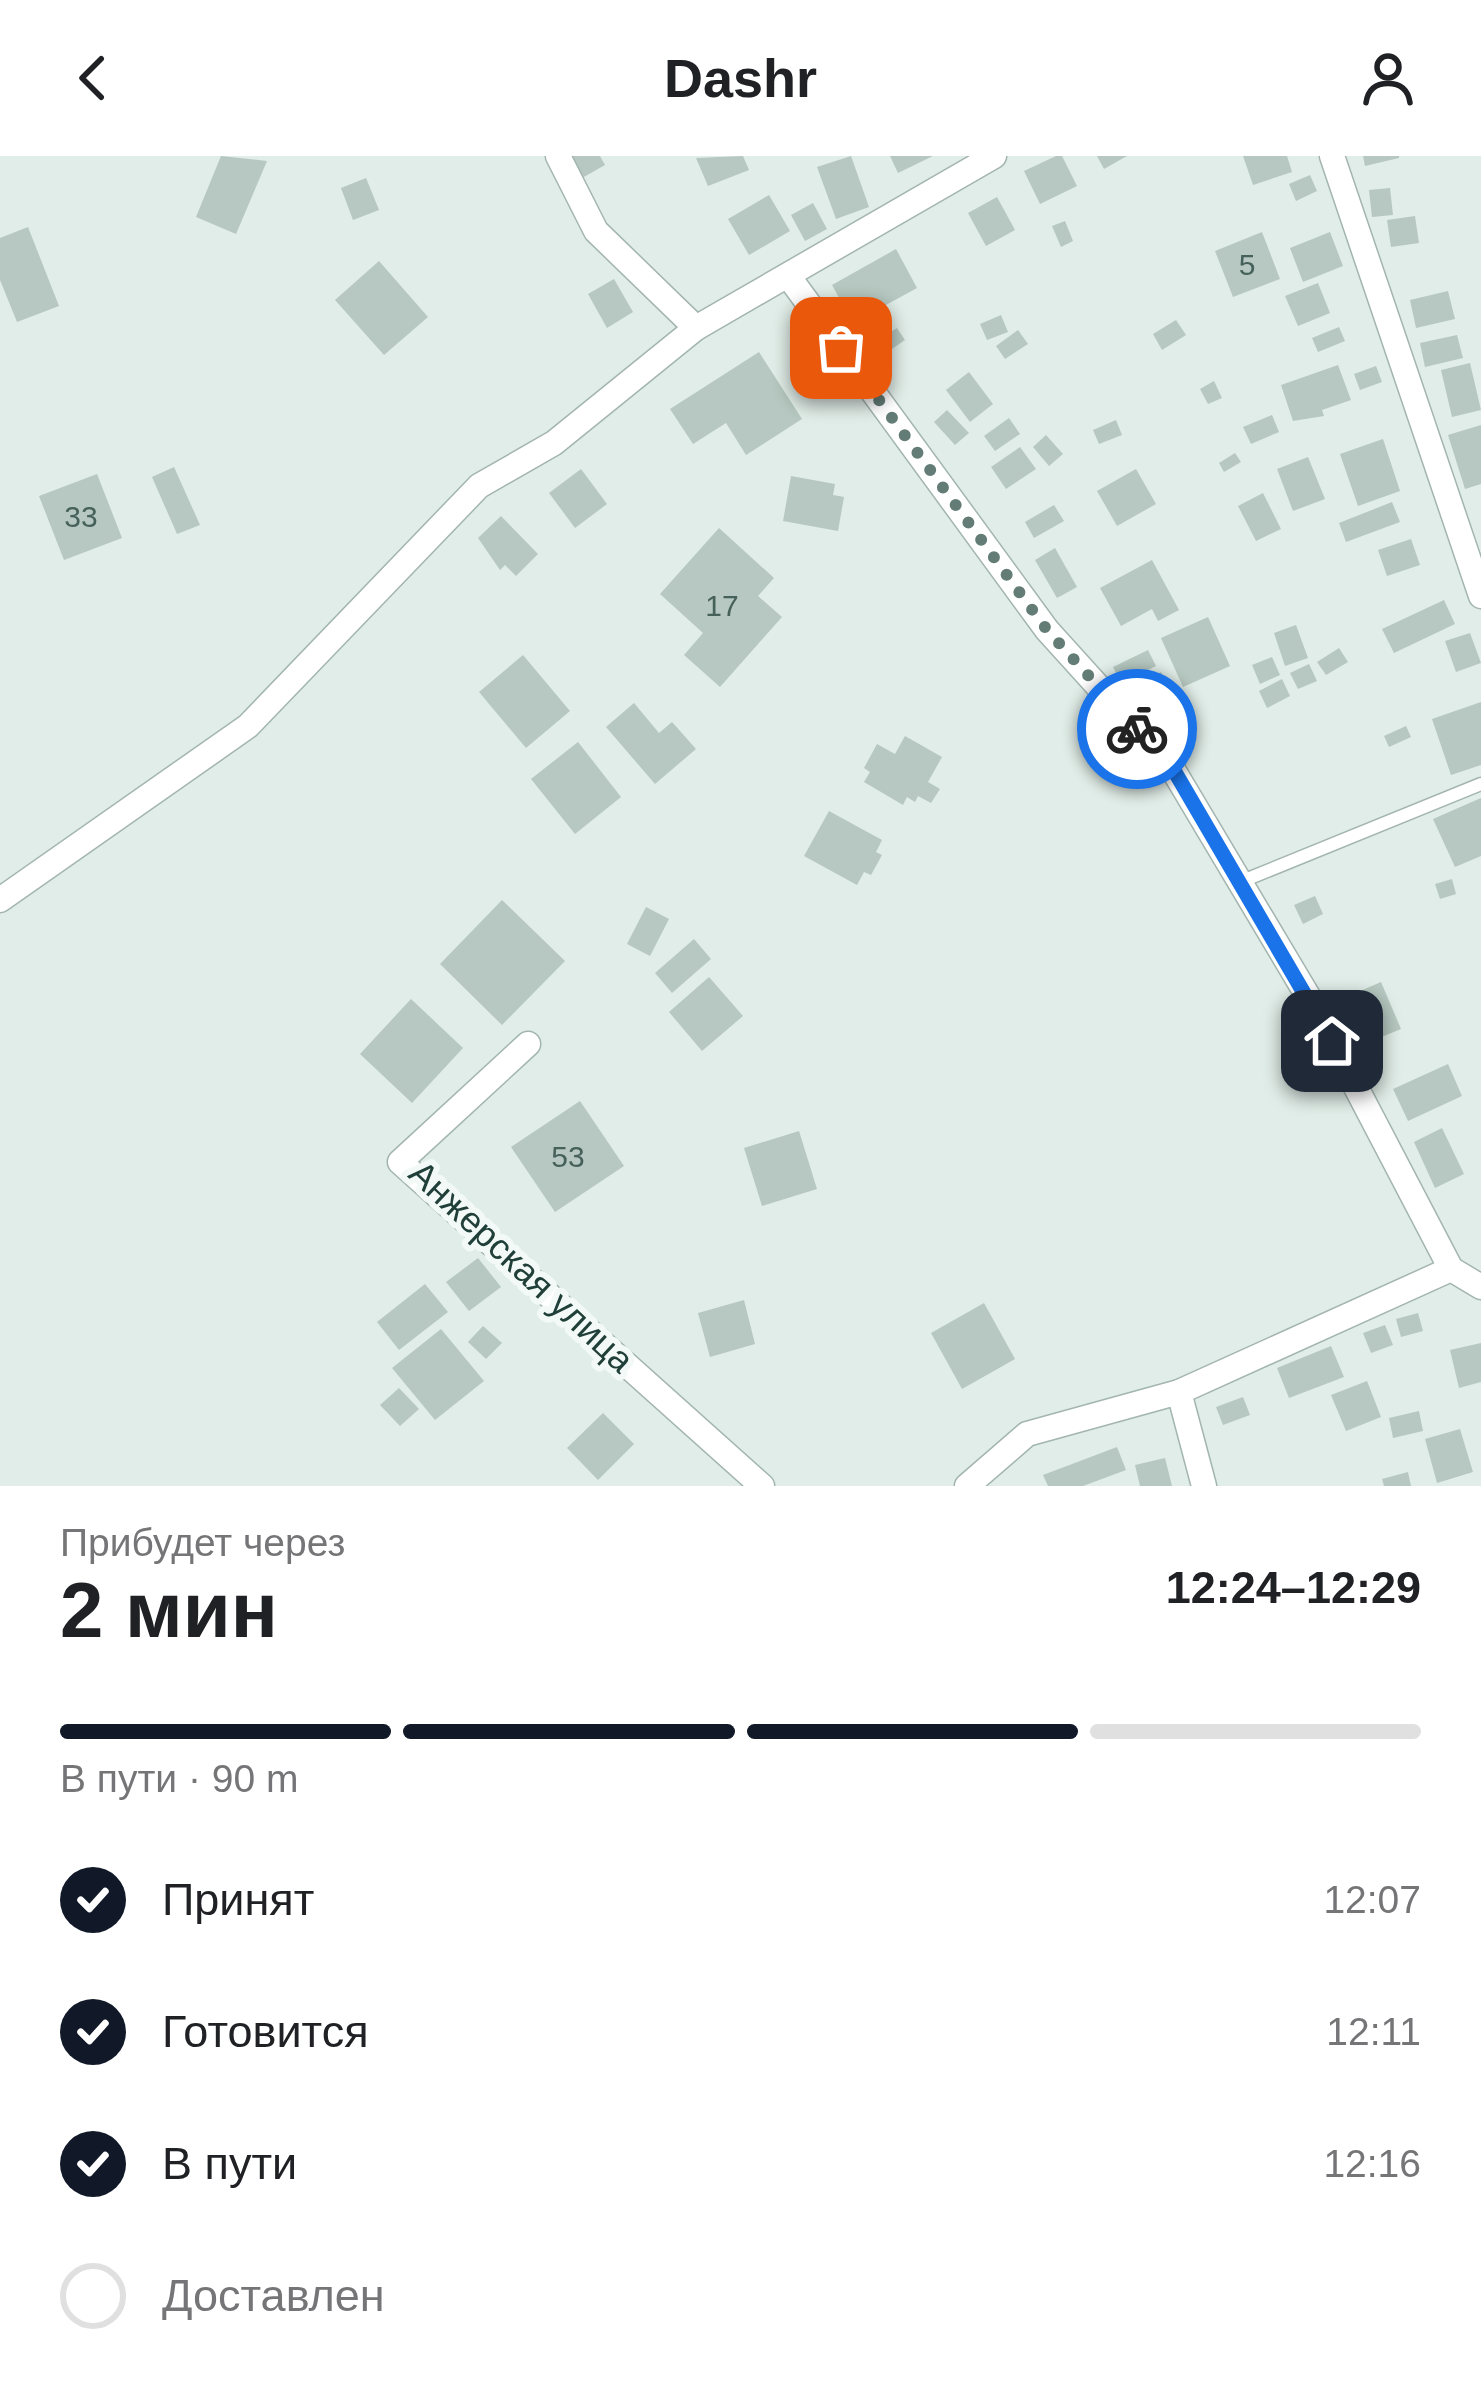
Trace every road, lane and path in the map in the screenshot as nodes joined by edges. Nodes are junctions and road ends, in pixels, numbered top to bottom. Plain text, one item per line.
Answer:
1 (558, 156) edge
2 (994, 156) edge
3 (1332, 156) edge
4 (789, 278) junction
5 (696, 328) junction
6 (1481, 596) edge
7 (1481, 784) edge
8 (1240, 882) junction
9 (0, 900) edge
10 (528, 1044) dead end
11 (1451, 1269) junction
12 (1481, 1287) edge
13 (1179, 1392) junction
14 (762, 1486) edge
15 (967, 1486) edge
16 (1204, 1486) edge

1 - 5 street
2 - 4 street
3 - 6 street
4 - 5 street
4 - 8 street
5 - 9 street
7 - 8 lane
8 - 11 street
10 - 14 street, Анжерская улица
11 - 12 street
11 - 13 street
13 - 15 street
13 - 16 street

